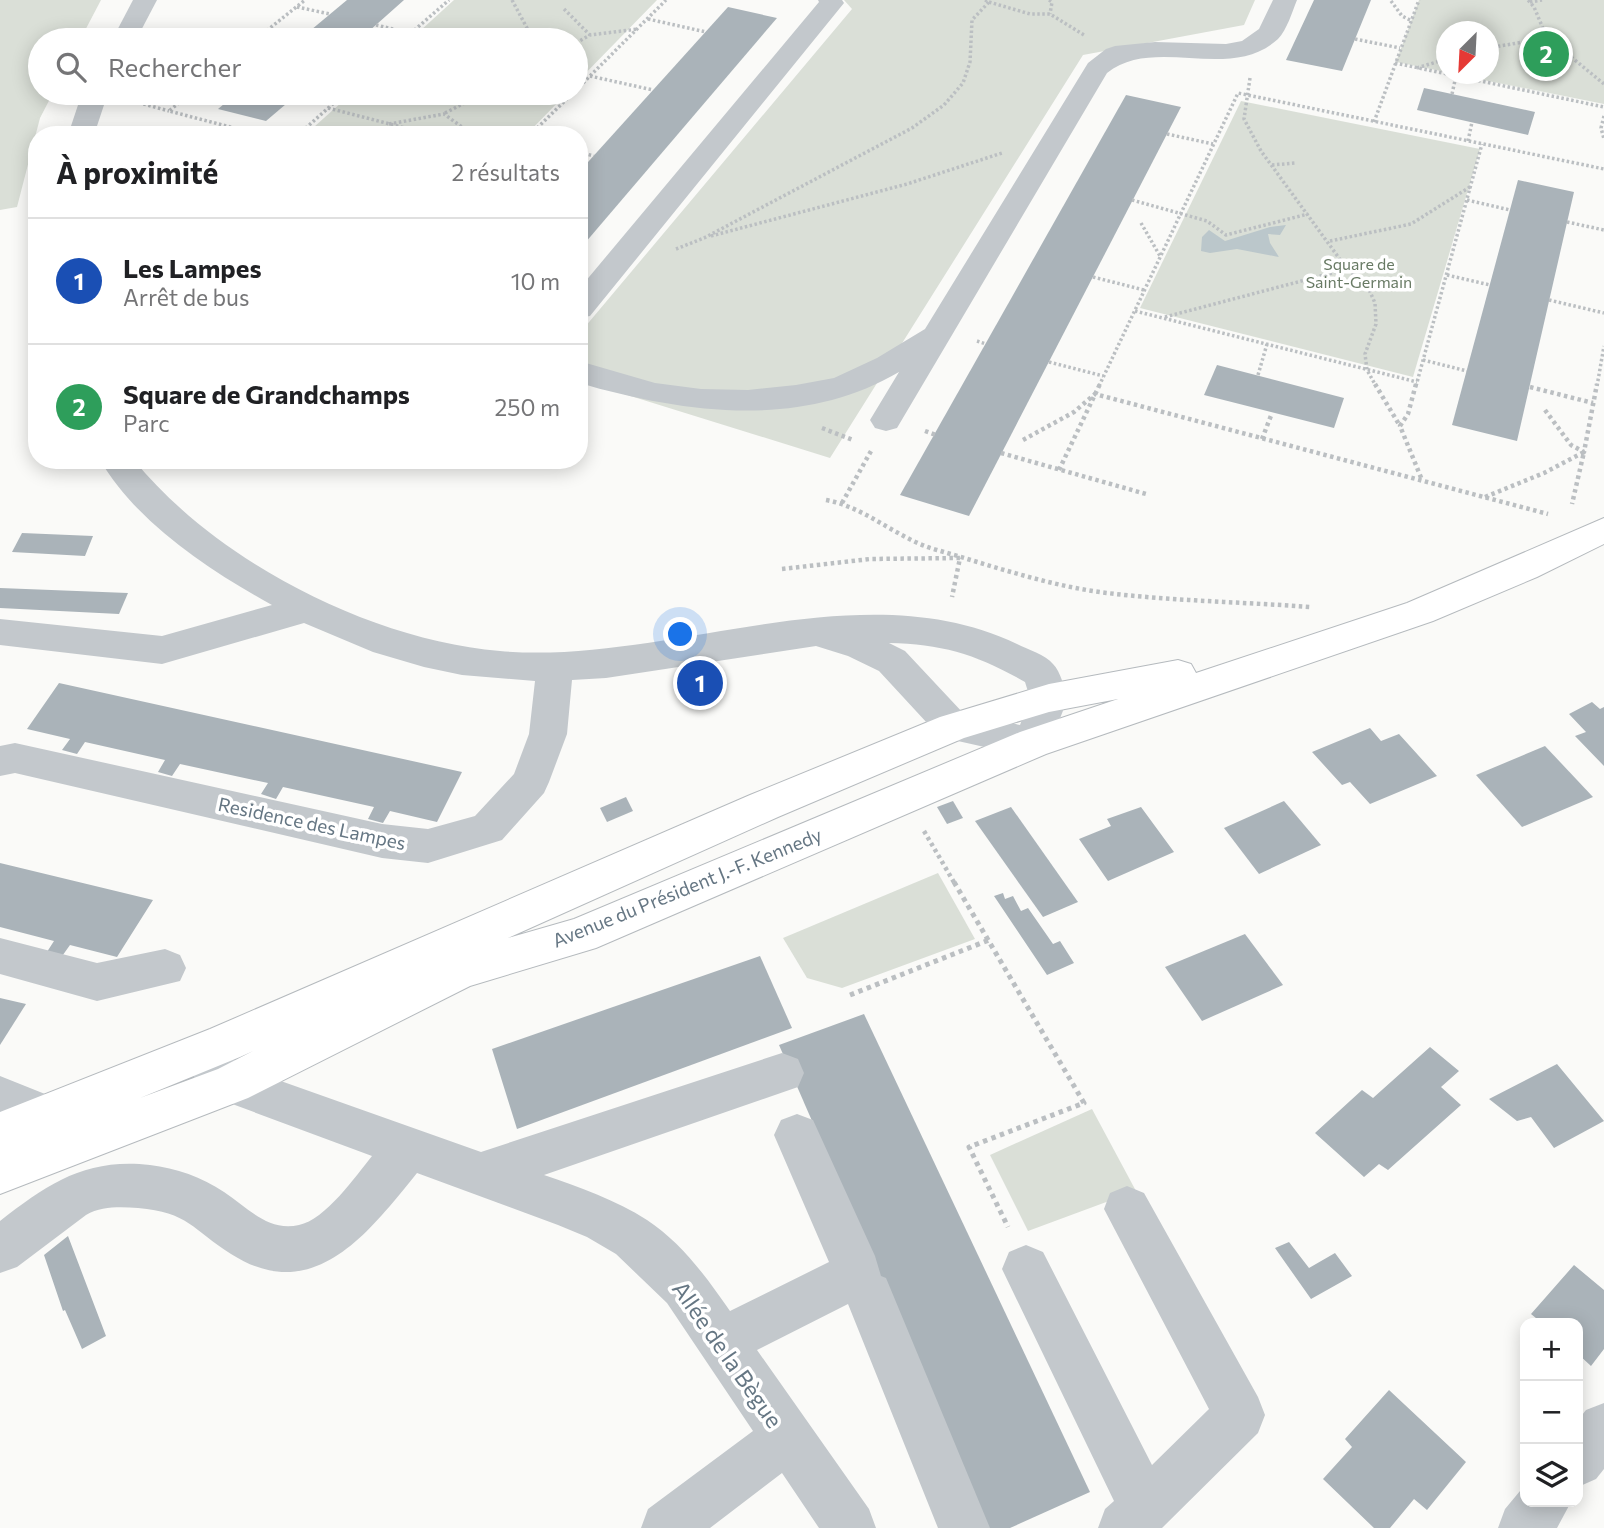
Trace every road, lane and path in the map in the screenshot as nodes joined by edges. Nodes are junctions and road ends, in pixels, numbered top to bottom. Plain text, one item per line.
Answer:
1 (145, 0) edge
2 (304, 0) edge
3 (449, 0) edge
4 (512, 0) edge
5 (666, 0) edge
6 (830, 0) edge
7 (1049, 0) edge
8 (1285, 0) edge
9 (1419, 0) edge
10 (1542, 0) edge
11 (987, 1) edge
12 (1391, 1) edge
13 (1529, 1) edge
14 (296, 7) junction
15 (564, 9) dead end
16 (330, 14) dead end
17 (1050, 14) junction
18 (647, 19) junction
19 (1412, 21) junction
20 (376, 25) dead end
21 (130, 28) edge
22 (270, 28) edge
23 (389, 28) edge
24 (417, 28) edge
25 (527, 28) edge
26 (583, 28) edge
27 (638, 29) junction
28 (706, 32) dead end
29 (590, 35) edge
30 (1355, 38) dead end
31 (1547, 38) junction
32 (1499, 46) edge
33 (1400, 48) junction
34 (1115, 54) junction
35 (1436, 62) edge
36 (1395, 63) junction
37 (1416, 68) junction
38 (1436, 72) edge
39 (590, 76) joint
40 (1454, 84) edge
41 (1494, 84) edge
42 (1604, 84) edge
43 (653, 90) dead end
44 (1452, 94) dead end
45 (1249, 96) junction
46 (91, 105) edge
47 (146, 105) edge
48 (176, 105) edge
49 (331, 105) edge
50 (461, 105) edge
51 (560, 105) edge
52 (1604, 107) edge
53 (328, 108) junction
54 (169, 111) junction
55 (444, 114) junction
56 (1604, 116) edge
57 (1374, 122) junction
58 (1472, 122) dead end
59 (389, 124) junction
60 (84, 126) edge
61 (226, 126) edge
62 (308, 126) edge
63 (397, 126) edge
64 (461, 126) edge
65 (539, 126) edge
66 (1167, 134) dead end
67 (1056, 136) junction
68 (1604, 139) edge
69 (1468, 141) junction
70 (1213, 144) junction
71 (1482, 144) junction
72 (588, 154) edge
73 (594, 156) dead end
74 (1295, 163) dead end
75 (1271, 165) junction
76 (1604, 169) edge
77 (1471, 187) junction
78 (1467, 200) junction
79 (1132, 201) dead end
80 (1510, 209) dead end
81 (1181, 213) junction
82 (1308, 215) junction
83 (1567, 222) dead end
84 (1141, 223) dead end
85 (1604, 230) edge
86 (704, 238) junction
87 (1329, 241) junction
88 (1160, 257) junction
89 (1347, 269) junction
90 (1447, 275) junction
91 (1093, 277) dead end
92 (604, 279) junction
93 (1490, 285) dead end
94 (1144, 290) junction
95 (588, 298) edge
96 (1549, 300) dead end
97 (1135, 310) junction
98 (1604, 313) edge
99 (1162, 318) junction
100 (938, 331) junction
101 (1267, 344) junction
102 (1604, 346) edge
103 (1423, 360) junction
104 (1049, 362) dead end
105 (1367, 370) junction
106 (1466, 371) dead end
107 (588, 375) edge
108 (1258, 375) dead end
109 (1103, 376) junction
110 (1417, 382) junction
111 (1530, 387) dead end
112 (1095, 394) junction
113 (1593, 403) junction
114 (1545, 410) dead end
115 (1272, 413) dead end
116 (886, 420) joint
117 (1400, 426) junction
118 (1262, 439) junction
119 (1023, 440) dead end
120 (1584, 452) junction
121 (1001, 453) dead end
122 (123, 469) edge
123 (1059, 470) junction
124 (1422, 481) junction
125 (1146, 494) dead end
126 (1485, 497) junction
127 (825, 500) dead end
128 (842, 503) junction
129 (1572, 508) dead end
130 (1544, 522) dead end
131 (1604, 530) edge
132 (960, 558) junction
133 (782, 569) dead end
134 (951, 603) dead end
135 (1318, 607) dead end
136 (306, 609) junction
137 (0, 632) edge
138 (816, 632) junction
139 (1304, 650) junction
140 (555, 666) junction
141 (1049, 698) junction
142 (953, 727) junction
143 (1033, 743) junction
144 (0, 761) edge
145 (921, 825) dead end
146 (989, 940) junction
147 (0, 956) edge
148 (165, 968) dead end
149 (850, 995) dead end
150 (194, 1055) junction
151 (782, 1073) dead end
152 (232, 1084) junction
153 (0, 1097) edge
154 (44, 1115) junction
155 (0, 1133) edge
156 (797, 1135) dead end
157 (408, 1148) junction
158 (0, 1172) edge
159 (489, 1179) junction
160 (1127, 1209) dead end
161 (0, 1250) edge
162 (1018, 1250) joint
163 (869, 1295) dead end
164 (721, 1342) junction
165 (1604, 1428) edge
166 (787, 1437) junction
167 (1583, 1455) edge
168 (1541, 1507) edge
169 (1135, 1518) edge
170 (667, 1528) edge
171 (850, 1528) edge
172 (964, 1528) edge
173 (1524, 1528) edge

1 - 21 street
2 - 14 path
3 - 24 path
4 - 25 path
5 - 18 path
6 - 92 street
7 - 17 path
8 - 34 street
9 - 19 path
10 - 13 path
11 - 17 path
11 - 86 path
12 - 19 path
13 - 31 path
14 - 16 path
14 - 22 path
15 - 26 path
17 - 34 path
18 - 27 path
18 - 28 path
19 - 33 path
20 - 23 path
27 - 29 path
27 - 39 path
30 - 33 path
31 - 32 path
31 - 42 path
33 - 36 path
34 - 67 street
35 - 37 path
36 - 37 path
36 - 57 path
37 - 38 path
39 - 43 path
40 - 44 path
41 - 52 path
45 - 57 path
45 - 70 path
45 - 75 path
46 - 60 street
47 - 54 path
48 - 54 path
49 - 53 path
50 - 55 path
51 - 65 path
53 - 59 path
53 - 62 path
54 - 61 path
55 - 59 path
55 - 64 path
56 - 68 path
57 - 69 path
58 - 69 path
59 - 63 path
66 - 70 path
67 - 86 path
67 - 100 street
69 - 71 path
70 - 81 path
71 - 76 path
71 - 77 path
72 - 73 path
74 - 75 path
75 - 82 path
77 - 78 path
77 - 87 path
78 - 80 path
78 - 90 path
79 - 81 path
81 - 82 path
81 - 88 path
82 - 87 path
83 - 85 path
84 - 88 path
86 - 92 path
87 - 89 path
88 - 94 path
89 - 99 path
89 - 105 path
90 - 93 path
90 - 103 path
91 - 94 path
92 - 95 street
94 - 97 path
96 - 98 path
97 - 99 path
97 - 109 path
99 - 101 path
100 - 107 street
100 - 116 street
101 - 105 path
101 - 108 path
102 - 113 path
103 - 106 path
103 - 110 path
104 - 109 path
105 - 110 path
105 - 117 path
109 - 112 path
110 - 117 path
111 - 113 path
112 - 118 path
112 - 119 path
112 - 123 path
113 - 120 path
114 - 120 path
115 - 118 path
116 - 128 path
117 - 124 path
118 - 124 path
120 - 126 path
120 - 129 path
121 - 123 path
122 - 136 street
123 - 125 path
124 - 126 path
126 - 130 path
127 - 128 path
128 - 132 path
131 - 139 main road, Avenue du Président J.-F. Kennedy
132 - 133 path
132 - 134 path
132 - 135 path
136 - 137 street
136 - 140 street
138 - 140 street
138 - 141 street
138 - 142 street
139 - 141 main road, Avenue du Président J.-F. Kennedy
139 - 143 main road, Avenue du Président J.-F. Kennedy
140 - 144 street, Residence des Lampes
141 - 142 main road, Avenue du Président J.-F. Kennedy
141 - 143 street
142 - 143 street
142 - 150 main road, Avenue du Président J.-F. Kennedy
143 - 152 main road, Avenue du Président J.-F. Kennedy
145 - 146 path
146 - 149 path
146 - 162 path
147 - 148 street
150 - 152 street, Allée de la Bègue
150 - 154 main road, Avenue du Président J.-F. Kennedy
151 - 159 street
152 - 157 street, Allée de la Bègue
152 - 158 main road, Avenue du Président J.-F. Kennedy
153 - 154 street
154 - 155 main road, Avenue du Président J.-F. Kennedy
156 - 164 street
157 - 159 street, Allée de la Bègue
157 - 161 street
159 - 164 street, Allée de la Bègue
160 - 169 street
162 - 169 street
163 - 172 street
164 - 166 street, Allée de la Bègue
165 - 167 street
166 - 170 street
166 - 171 street, Allée de la Bègue
168 - 173 street

